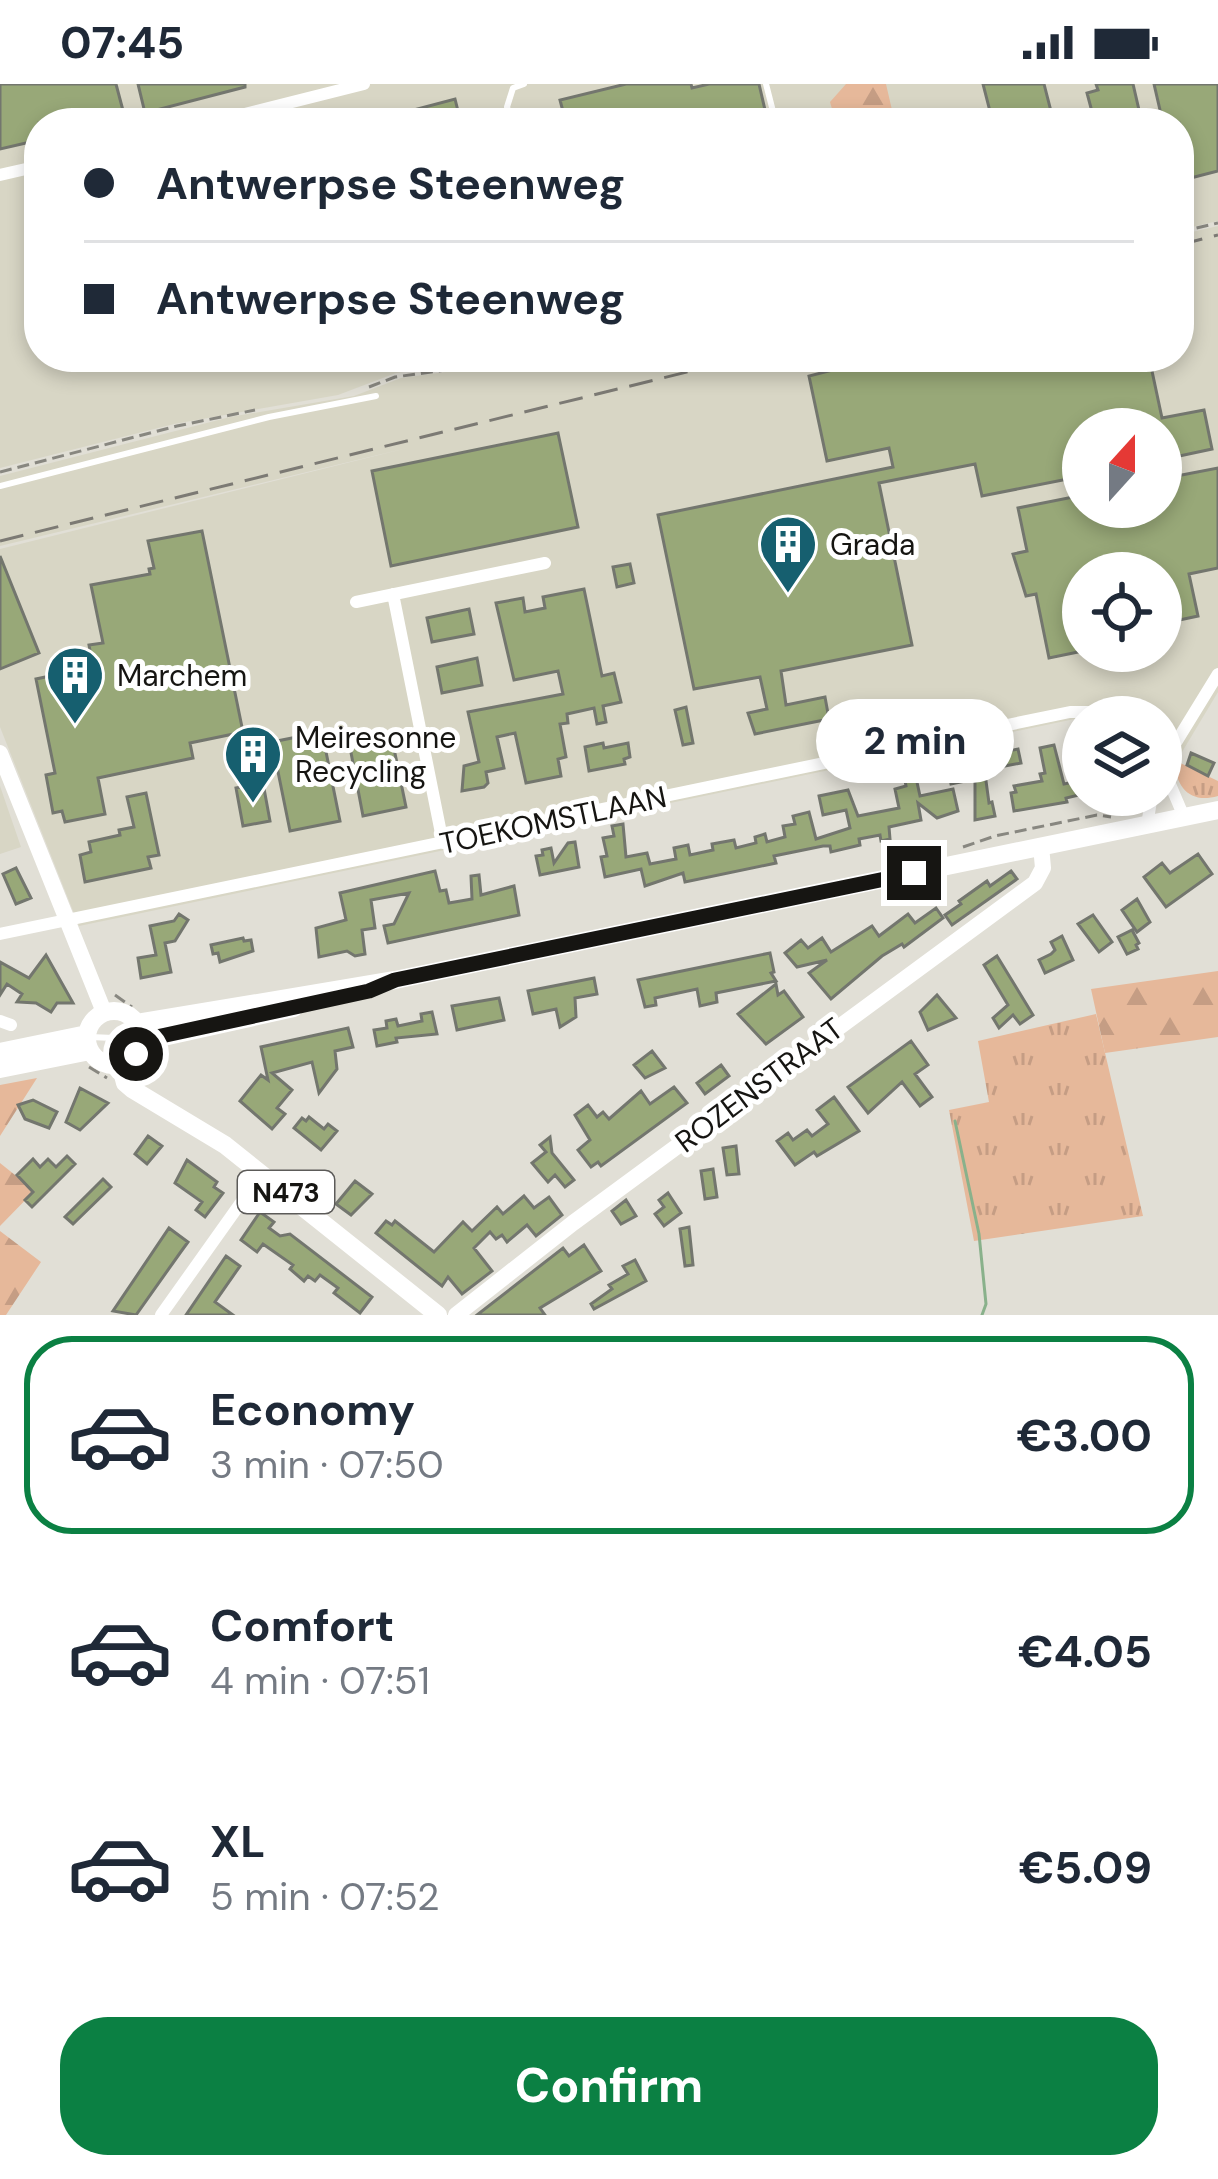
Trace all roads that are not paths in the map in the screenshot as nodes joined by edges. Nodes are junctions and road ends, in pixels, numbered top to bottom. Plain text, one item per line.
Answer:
1 (364, 84) edge
2 (528, 85) edge
3 (269, 108) edge
4 (508, 108) edge
5 (376, 395) dead end
6 (0, 485) edge
7 (545, 563) dead end
8 (393, 594) junction
9 (356, 602) dead end
10 (1218, 674) edge
11 (1062, 714) edge
12 (1182, 733) edge
13 (0, 753) edge
14 (1218, 811) edge
15 (1182, 812) edge
16 (1149, 816) edge
17 (1184, 817) junction
18 (1148, 825) junction
19 (443, 843) junction
20 (1042, 847) junction
21 (66, 920) junction
22 (0, 934) edge
23 (104, 1012) junction
24 (140, 1035) junction
25 (88, 1040) junction
26 (0, 1052) edge
27 (120, 1064) junction
28 (0, 1069) edge
29 (262, 1173) junction
30 (160, 1315) edge
31 (438, 1315) edge
32 (456, 1315) edge

1 - 3 street
2 - 4 lane
5 - 6 lane
7 - 8 street
8 - 9 street
8 - 19 street
10 - 12 street
11 - 19 street, TOEKOMSTLAAN
13 - 21 street
14 - 17 main road
15 - 17 street
16 - 18 street
17 - 18 main road
18 - 20 main road
19 - 21 street, TOEKOMSTLAAN
20 - 24 main road
20 - 32 street, ROZENSTRAAT
21 - 22 street, TOEKOMSTLAAN
21 - 23 street
23 - 24 main road
23 - 25 main road
24 - 25 lane
24 - 27 main road
25 - 26 main road
25 - 27 main road
25 - 28 main road
27 - 29 main road, N473
29 - 30 street
29 - 31 main road, N473

